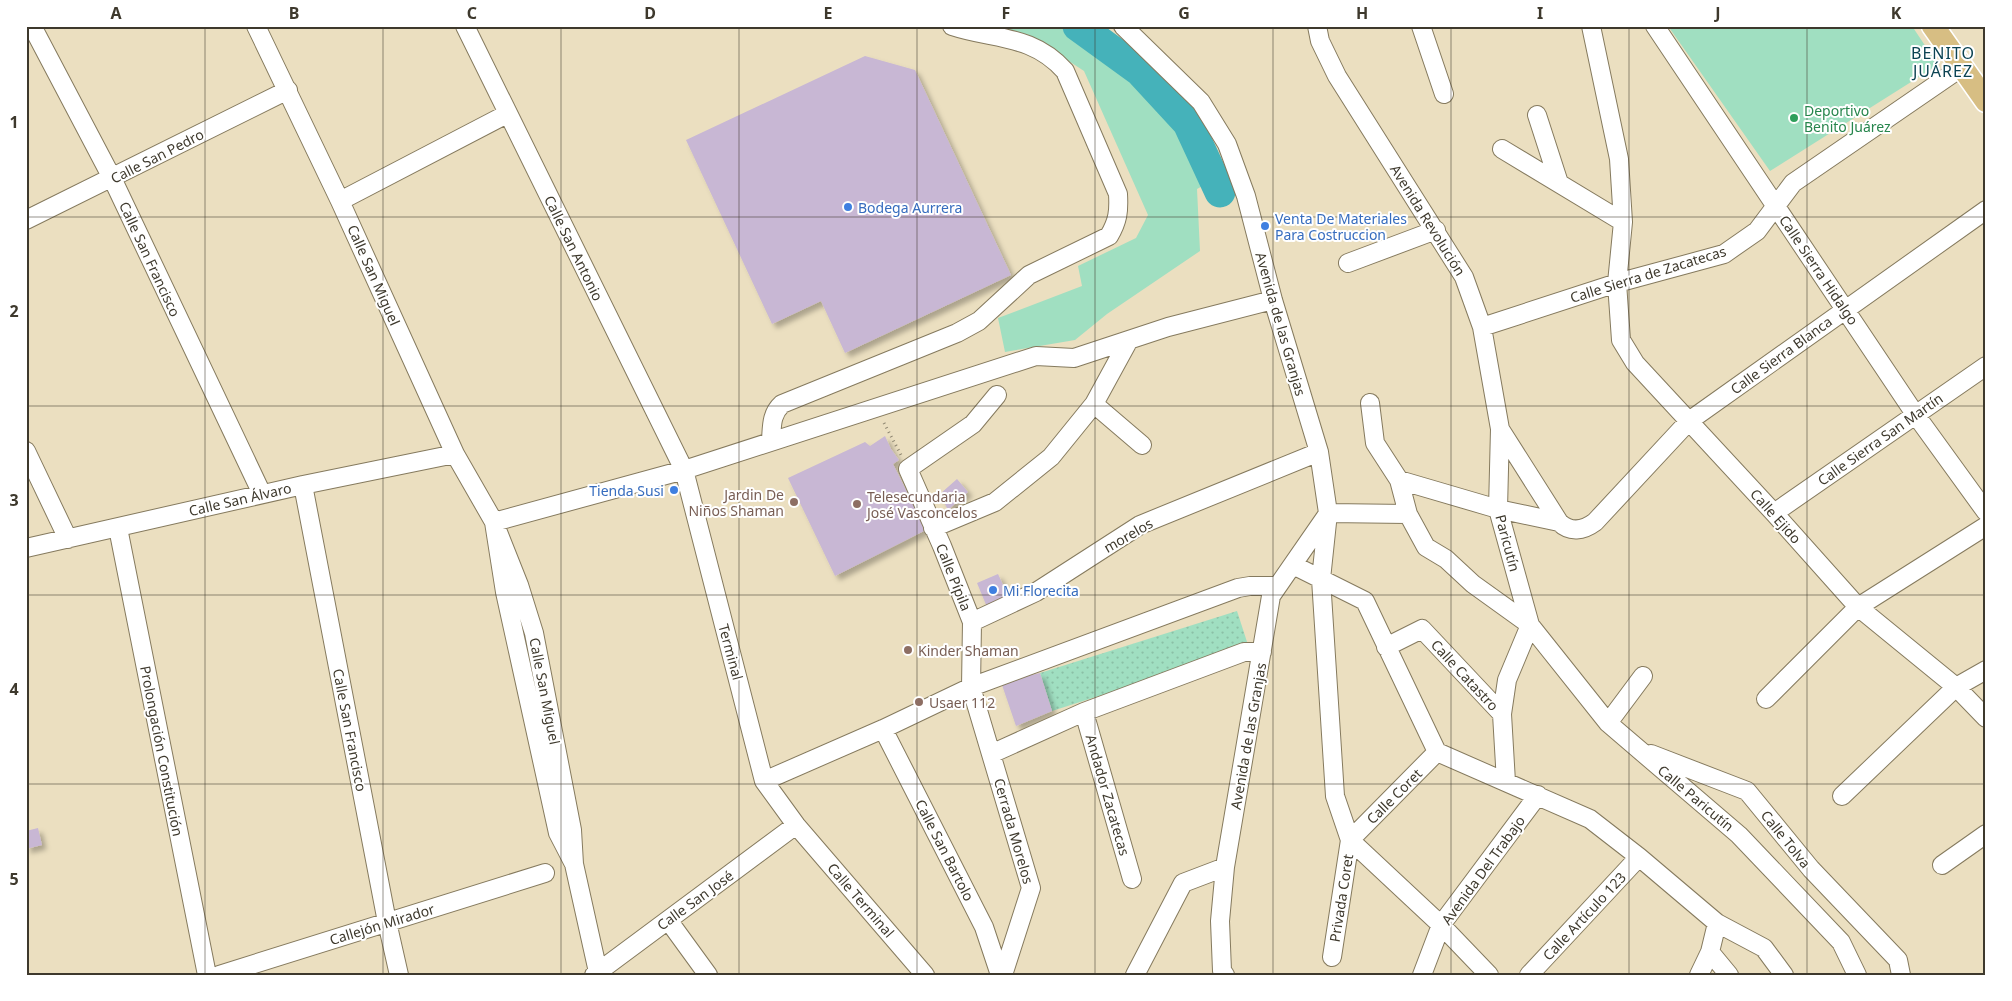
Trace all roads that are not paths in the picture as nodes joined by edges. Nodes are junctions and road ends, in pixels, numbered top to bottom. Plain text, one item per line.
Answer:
1 (32, 26) edge
2 (256, 26) edge
3 (465, 26) edge
4 (952, 26) edge
5 (1124, 26) edge
6 (1317, 26) edge
7 (1422, 26) edge
8 (1591, 26) edge
9 (1655, 26) edge
10 (1933, 26) edge
11 (1962, 66) junction
12 (288, 90) junction
13 (1444, 94) dead end
14 (1986, 101) edge
15 (507, 114) junction
16 (1537, 115) dead end
17 (1502, 148) dead end
18 (112, 178) junction
19 (1560, 183) junction
20 (340, 201) junction
21 (1776, 207) junction
22 (1986, 210) edge
23 (26, 220) edge
24 (1623, 222) junction
25 (1436, 230) junction
26 (1348, 263) dead end
27 (1617, 283) junction
28 (1273, 300) junction
29 (1845, 309) junction
30 (1482, 327) junction
31 (1128, 340) junction
32 (1986, 366) edge
33 (997, 395) dead end
34 (1370, 403) dead end
35 (1094, 404) junction
36 (1915, 414) junction
37 (1689, 421) junction
38 (1500, 429) junction
39 (771, 440) junction
40 (1142, 445) dead end
41 (26, 451) edge
42 (1319, 452) junction
43 (455, 454) junction
44 (684, 470) junction
45 (1399, 480) junction
46 (303, 485) junction
47 (262, 494) junction
48 (1498, 508) junction
49 (1986, 512) edge
50 (1774, 513) junction
51 (1328, 514) junction
52 (1408, 514) junction
53 (494, 522) junction
54 (1558, 522) junction
55 (1986, 526) edge
56 (118, 528) junction
57 (932, 528) junction
58 (68, 539) junction
59 (26, 548) edge
60 (1294, 565) junction
61 (1321, 579) junction
62 (1278, 586) junction
63 (1858, 607) junction
64 (972, 622) junction
65 (1530, 625) junction
66 (1386, 646) junction
67 (1262, 652) junction
68 (1986, 670) edge
69 (1643, 676) dead end
70 (971, 687) junction
71 (1956, 687) junction
72 (1766, 699) dead end
73 (1084, 712) junction
74 (1502, 714) junction
75 (1986, 718) edge
76 (1608, 723) junction
77 (883, 729) junction
78 (1636, 748) junction
79 (1437, 752) junction
80 (991, 754) junction
81 (764, 781) junction
82 (1506, 782) junction
83 (1538, 795) junction
84 (1842, 796) dead end
85 (796, 825) junction
86 (1986, 834) edge
87 (1350, 840) junction
88 (1639, 857) junction
89 (1942, 865) dead end
90 (1226, 867) junction
91 (545, 873) dead end
92 (1132, 879) dead end
93 (668, 920) junction
94 (387, 922) junction
95 (1717, 923) junction
96 (1441, 925) junction
97 (1710, 952) junction
98 (1332, 957) dead end
99 (596, 973) edge
100 (207, 975) edge
101 (219, 975) edge
102 (400, 975) edge
103 (708, 975) edge
104 (925, 975) edge
105 (1002, 975) edge
106 (1135, 975) edge
107 (1225, 975) edge
108 (1422, 975) edge
109 (1489, 975) edge
110 (1529, 975) edge
111 (1699, 975) edge
112 (1729, 975) edge
113 (1784, 975) edge
114 (1857, 975) edge
115 (1901, 975) edge

1 - 18 street, Calle San Francisco
2 - 12 street, Calle San Miguel
3 - 15 street, Calle San Antonio
4 - 39 street
5 - 28 street, Avenida de las Granjas
6 - 25 street, Avenida Revolución
7 - 13 street
8 - 24 street, Calle Ejido
9 - 21 street, Calle Sierra Hidalgo
10 - 11 main road
11 - 14 main road
11 - 21 street, Calle Sierra de Zacatecas
12 - 18 street, Calle San Pedro
12 - 20 street, Calle San Miguel
15 - 20 street
15 - 44 street, Calle San Antonio
16 - 19 street
17 - 19 street
18 - 23 street, Calle San Pedro
18 - 47 street, Calle San Francisco
19 - 24 street
20 - 43 street, Calle San Miguel
21 - 27 street, Calle Sierra de Zacatecas
21 - 29 street, Calle Sierra Hidalgo
22 - 29 street, Calle Sierra Blanca
24 - 27 street, Calle Ejido
25 - 26 street
25 - 30 street, Avenida Revolución
27 - 30 street, Calle Sierra de Zacatecas
27 - 37 street, Calle Ejido
28 - 31 street
28 - 42 street, Avenida de las Granjas
29 - 36 street, Calle Sierra Hidalgo
29 - 37 street, Calle Sierra Blanca
30 - 38 street, Avenida Revolución
31 - 35 street
31 - 39 street
32 - 36 street, Calle Sierra San Martín
33 - 57 street, Calle Pípila
34 - 45 street
35 - 40 street
35 - 57 street
36 - 49 street, Calle Sierra Hidalgo
36 - 50 street, Calle Sierra San Martín
37 - 50 street, Calle Ejido
37 - 54 street, Calle Sierra Blanca
38 - 48 street, Paricutín
38 - 54 street, Avenida Revolución
39 - 44 street
41 - 58 street
42 - 51 street, Avenida de las Granjas
42 - 64 street, morelos
43 - 46 street, Calle San Álvaro
43 - 53 street, Calle San Miguel
44 - 53 street
44 - 81 street, Terminal
45 - 48 street
45 - 52 street
46 - 47 street, Calle San Álvaro
46 - 94 street, Calle San Francisco
47 - 56 street, Calle San Álvaro
48 - 54 street
48 - 65 street, Paricutín
50 - 63 street, Calle Ejido
51 - 52 street
51 - 60 street, Avenida de las Granjas
51 - 61 street, Avenida de las Granjas
52 - 65 street
53 - 99 street, Calle San Miguel
55 - 63 street
56 - 58 street, Calle San Álvaro
56 - 100 street, Prolongación Constitución
57 - 64 street, Calle Pípila
58 - 59 street, Calle San Álvaro
60 - 61 street
60 - 62 street, Avenida de las Granjas
61 - 66 street
61 - 87 street, Avenida de las Granjas
62 - 67 street, Avenida de las Granjas
62 - 70 street
63 - 71 street, Calle Ejido
63 - 72 street
64 - 70 street, Calle Pípila
65 - 74 street
65 - 76 street, Calle Paricutín
66 - 74 street, Calle Catastro
66 - 79 street
67 - 73 street
67 - 90 street, Avenida de las Granjas
68 - 71 street
69 - 76 street
70 - 77 street
70 - 80 street, Cerrada Morelos
71 - 75 street, Calle Ejido
71 - 84 street
73 - 80 street
73 - 92 street, Andador Zacatecas
74 - 82 street
76 - 78 street, Calle Paricutín
77 - 81 street
77 - 105 street, Calle San Bartolo
78 - 114 street, Calle Paricutín
78 - 115 street, Calle Tolva
79 - 82 street
79 - 87 street, Calle Coret
80 - 105 street, Cerrada Morelos
81 - 85 street, Terminal
82 - 83 street
83 - 88 street
83 - 96 street, Avenida Del Trabajo
85 - 93 street, Calle San José
85 - 104 street, Calle Terminal
86 - 89 street
87 - 96 street
87 - 98 street, Privada Coret
88 - 95 street
88 - 110 street, Calle Artículo 123
90 - 106 street
90 - 107 street, Avenida de las Granjas
91 - 94 street, Callejón Mirador
93 - 99 street, Calle San José
93 - 103 street
94 - 101 street, Callejón Mirador
94 - 102 street, Calle San Francisco
95 - 97 street
95 - 113 street
96 - 108 street, Avenida Del Trabajo
96 - 109 street
97 - 111 street
97 - 112 street

